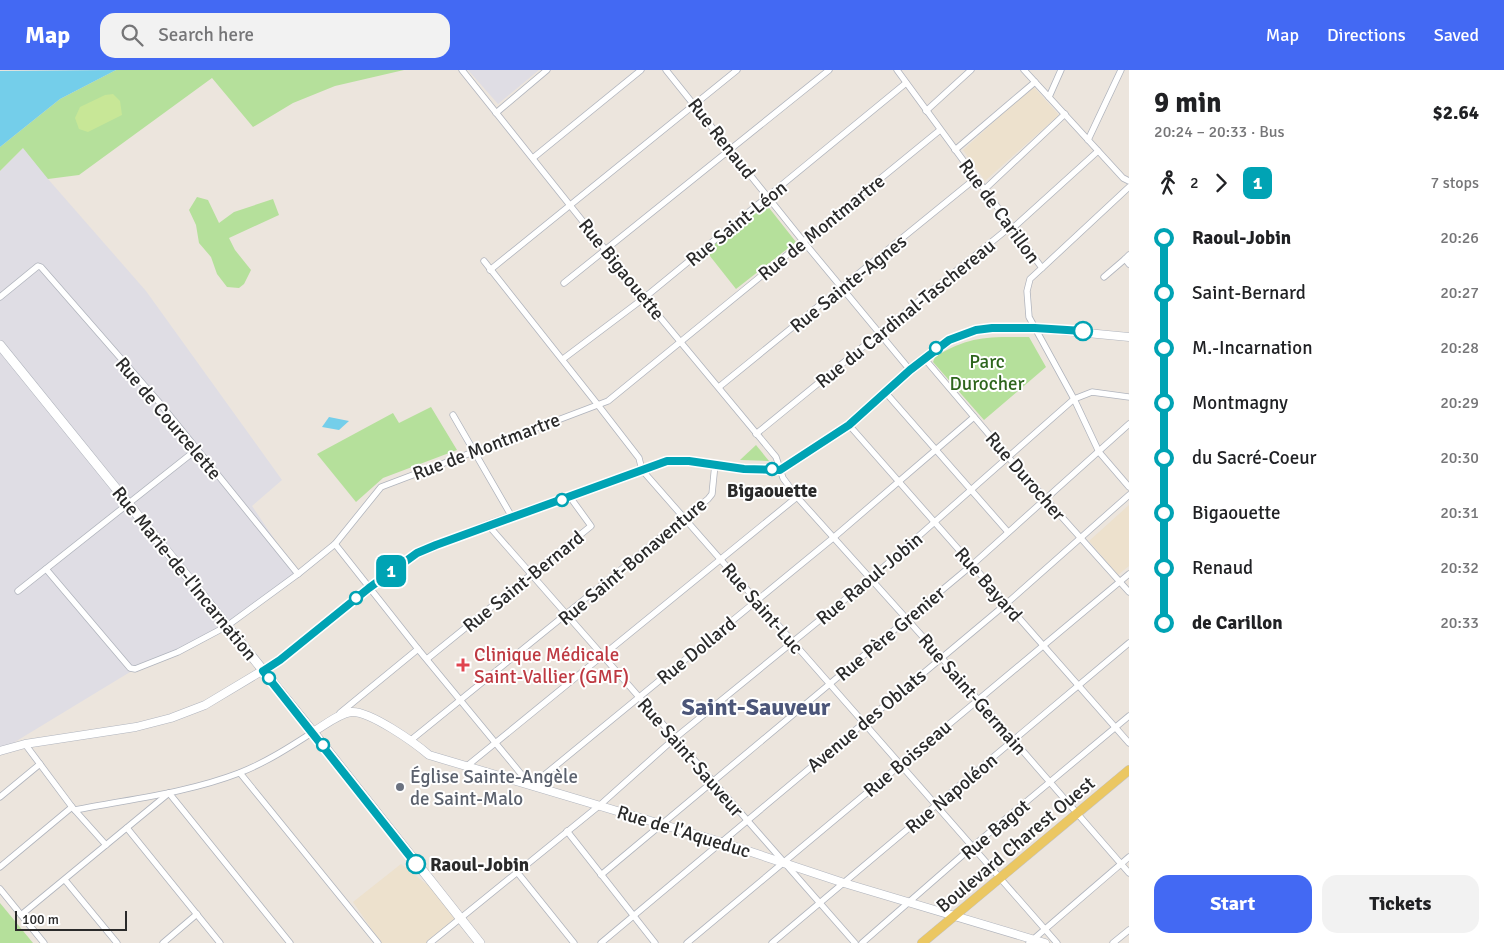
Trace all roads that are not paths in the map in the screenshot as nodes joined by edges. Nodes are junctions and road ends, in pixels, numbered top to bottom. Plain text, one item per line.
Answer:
1 (462, 70) edge
2 (547, 70) edge
3 (641, 70) edge
4 (666, 70) edge
5 (737, 70) edge
6 (829, 70) edge
7 (897, 70) edge
8 (971, 70) edge
9 (1024, 70) edge
10 (1062, 70) edge
11 (1120, 70) edge
12 (1035, 82) junction
13 (906, 84) junction
14 (1049, 97) junction
15 (696, 104) junction
16 (926, 111) junction
17 (496, 113) junction
18 (1065, 114) junction
19 (940, 130) junction
20 (1088, 140) junction
21 (731, 150) junction
22 (955, 150) junction
23 (1098, 151) junction
24 (533, 158) junction
25 (976, 178) junction
26 (1129, 181) edge
27 (1129, 187) edge
28 (985, 189) junction
29 (768, 197) junction
30 (571, 205) junction
31 (1013, 228) junction
32 (803, 241) junction
33 (605, 249) junction
34 (1128, 260) edge
35 (484, 261) dead end
36 (1042, 268) junction
37 (490, 270) junction
38 (1104, 277) dead end
39 (564, 284) dead end
40 (843, 286) junction
41 (0, 297) edge
42 (644, 298) junction
43 (1035, 328) junction
44 (880, 332) junction
45 (1129, 337) edge
46 (681, 342) junction
47 (0, 345) edge
48 (924, 358) dead end
49 (562, 359) junction
50 (910, 370) joint
51 (719, 387) junction
52 (886, 393) junction
53 (1129, 397) edge
54 (1074, 399) junction
55 (598, 404) junction
56 (453, 415) dead end
57 (974, 417) junction
58 (1129, 424) edge
59 (849, 425) junction
60 (756, 434) junction
61 (196, 450) junction
62 (936, 450) junction
63 (474, 452) junction
64 (1099, 452) junction
65 (1009, 458) junction
66 (715, 464) junction
67 (642, 470) junction
68 (780, 470) junction
69 (899, 482) junction
70 (1129, 487) edge
71 (972, 491) junction
72 (1129, 495) edge
73 (570, 497) junction
74 (797, 497) junction
75 (1046, 499) junction
76 (129, 504) junction
77 (512, 518) junction
78 (685, 519) junction
79 (935, 523) junction
80 (488, 525) junction
81 (1008, 532) junction
82 (833, 538) junction
83 (1081, 538) junction
84 (335, 544) junction
85 (720, 559) junction
86 (972, 565) junction
87 (46, 569) junction
88 (298, 574) junction
89 (1129, 574) edge
90 (531, 575) junction
91 (870, 579) junction
92 (1120, 582) junction
93 (369, 588) junction
94 (18, 591) dead end
95 (1129, 592) edge
96 (757, 600) junction
97 (1006, 604) junction
98 (566, 615) junction
99 (906, 619) junction
100 (228, 626) junction
101 (792, 642) junction
102 (1129, 643) edge
103 (1043, 646) junction
104 (418, 649) junction
105 (603, 656) junction
106 (941, 657) junction
107 (427, 659) junction
108 (263, 671) junction
109 (829, 683) junction
110 (1079, 686) junction
111 (639, 697) junction
112 (977, 699) junction
113 (460, 701) junction
114 (1129, 716) edge
115 (332, 720) junction
116 (864, 723) junction
117 (1115, 727) junction
118 (313, 732) junction
119 (675, 738) junction
120 (412, 740) junction
121 (1014, 740) junction
122 (1129, 742) edge
123 (25, 744) junction
124 (495, 744) junction
125 (0, 750) edge
126 (40, 764) junction
127 (900, 764) junction
128 (467, 766) junction
129 (1129, 770) edge
130 (240, 773) junction
131 (712, 781) junction
132 (1050, 782) junction
133 (531, 786) junction
134 (169, 793) junction
135 (0, 798) edge
136 (600, 805) junction
137 (936, 806) junction
138 (74, 808) junction
139 (1078, 813) junction
140 (746, 820) junction
141 (662, 824) junction
142 (126, 828) junction
143 (567, 831) junction
144 (721, 842) junction
145 (106, 845) junction
146 (972, 847) junction
147 (1129, 858) edge
148 (783, 862) junction
149 (1121, 864) junction
150 (0, 867) edge
151 (517, 872) junction
152 (1129, 873) edge
153 (601, 875) junction
154 (999, 878) junction
155 (65, 880) junction
156 (844, 883) junction
157 (0, 889) edge
158 (911, 902) junction
159 (819, 904) junction
160 (197, 914) junction
161 (21, 915) junction
162 (955, 915) junction
163 (633, 916) junction
164 (459, 919) junction
165 (1045, 929) junction
166 (1129, 930) edge
167 (1031, 941) edge
168 (44, 943) edge
169 (117, 943) edge
170 (163, 943) edge
171 (220, 943) edge
172 (290, 943) edge
173 (378, 943) edge
174 (430, 943) edge
175 (480, 943) edge
176 (574, 943) edge
177 (601, 943) edge
178 (655, 943) edge
179 (687, 943) edge
180 (772, 943) edge
181 (855, 943) edge
182 (862, 943) edge
183 (922, 943) edge
184 (1045, 943) edge
185 (1057, 943) edge
186 (1113, 943) edge

1 - 17 street, Rue Bigaouette
2 - 17 street
3 - 24 street
4 - 15 street, Rue Renaud
5 - 15 street
6 - 21 street
7 - 13 street, Rue de Carillon
8 - 16 street
9 - 12 street
10 - 14 street
11 - 20 street
12 - 14 street
12 - 22 street
13 - 16 street, Rue de Carillon
13 - 29 street, Rue Saint-Léon
14 - 18 street
15 - 21 street, Rue Renaud
15 - 30 street
16 - 19 street, Rue de Carillon
17 - 24 street, Rue Bigaouette
18 - 20 street
18 - 28 street
19 - 22 street, Rue de Carillon
19 - 32 street, Rue de Montmartre
20 - 23 street
21 - 29 street, Rue Renaud
21 - 33 street
22 - 25 street, Rue de Carillon
23 - 26 street
23 - 31 street, Rue du Cardinal-Taschereau
24 - 30 street, Rue Bigaouette
25 - 28 street, Rue de Carillon
25 - 40 street, Rue Sainte-Agnes
27 - 36 street
28 - 31 street, Rue de Carillon
29 - 32 street, Rue Renaud
29 - 42 street, Rue Saint-Léon
30 - 33 street, Rue Bigaouette
30 - 37 street
31 - 36 street, Rue de Carillon
31 - 44 street, Rue du Cardinal-Taschereau
32 - 40 street, Rue Renaud
32 - 46 street, Rue de Montmartre
33 - 39 street
33 - 42 street, Rue Bigaouette
34 - 38 street
35 - 37 street, Rue Saint-Luc
36 - 43 street, Rue de Carillon
37 - 49 street, Rue Saint-Luc
40 - 44 street, Rue Renaud
40 - 51 street, Rue Sainte-Agnes
41 - 61 street, Rue de Courcelette
42 - 46 street, Rue Bigaouette
42 - 49 street, Rue Saint-Léon
43 - 45 street
43 - 54 street, Rue de Carillon
44 - 50 street, Rue Renaud
44 - 60 street, Rue du Cardinal-Taschereau
46 - 51 street, Rue Bigaouette
46 - 55 street, Rue de Montmartre
47 - 76 main road, Rue Marie-de-l'Incarnation
48 - 57 street, Rue Durocher
49 - 55 street, Rue Saint-Luc
50 - 52 street
51 - 60 street, Rue Bigaouette
52 - 59 street
52 - 62 street
53 - 54 street
54 - 64 street, Rue de Carillon
54 - 65 street, Rue Raoul-Jobin
55 - 63 street, Rue de Montmartre
55 - 67 street, Rue Saint-Luc
56 - 63 street
57 - 62 street, Rue Dollard
57 - 65 street, Rue Durocher
58 - 64 street, Rue Père Grenier
59 - 68 street
59 - 69 street, Rue Bayard
60 - 68 street, Rue Bigaouette
61 - 76 street
61 - 88 street, Rue de Courcelette
62 - 69 street, Rue Dollard
62 - 71 street
63 - 77 street
63 - 84 street, Rue de Montmartre
64 - 70 street, Rue de Carillon
64 - 75 street, Rue Père Grenier
65 - 71 street, Rue Raoul-Jobin
65 - 75 street, Rue Durocher
66 - 67 street
66 - 68 street
66 - 78 street, Rue Saint-Bonaventure
67 - 73 street
67 - 78 street, Rue Saint-Luc
68 - 74 street, Rue Saint-Germain
69 - 79 street, Rue Bayard
69 - 82 street, Rue Dollard
71 - 79 street, Rue Raoul-Jobin
71 - 81 street
72 - 83 street, Avenue des Oblats
73 - 77 street
73 - 90 street, Rue Saint-Bernard
74 - 82 street, Rue Saint-Germain
74 - 85 street
75 - 81 street, Rue Père Grenier
75 - 83 street, Rue Durocher
76 - 87 street
76 - 100 main road, Rue Marie-de-l'Incarnation
77 - 80 street
78 - 85 street, Rue Saint-Luc
78 - 98 street, Rue Saint-Bonaventure
79 - 86 street, Rue Bayard
79 - 91 street, Rue Raoul-Jobin
80 - 90 street, Rue Saint-Sauveur
80 - 93 street
81 - 86 street, Rue Père Grenier
82 - 91 street, Rue Saint-Germain
82 - 96 street, Rue Dollard
83 - 92 street, Rue Durocher
83 - 97 street, Avenue des Oblats
84 - 88 street, Rue de Montmartre
84 - 93 street
85 - 96 street, Rue Saint-Luc
85 - 105 street
86 - 97 street, Rue Bayard
86 - 99 street, Rue Père Grenier
87 - 94 street
87 - 100 street, Rue de Montmartre
88 - 100 street, Rue de Montmartre
89 - 92 street, Rue Boisseau
90 - 98 street, Rue Saint-Sauveur
90 - 107 street, Rue Saint-Bernard
91 - 99 street, Rue Saint-Germain
91 - 101 street, Rue Raoul-Jobin
92 - 95 street, Rue Durocher
92 - 103 street, Rue Boisseau
93 - 104 street
93 - 108 street
96 - 101 street, Rue Saint-Luc
96 - 111 street, Rue Dollard
97 - 103 street, Rue Bayard
97 - 106 street, Avenue des Oblats
98 - 105 street, Rue Saint-Sauveur
98 - 113 street, Rue Saint-Bonaventure
99 - 106 street, Rue Saint-Germain
99 - 109 street, Rue Père Grenier
100 - 108 main road, Rue Marie-de-l'Incarnation
101 - 109 street, Rue Saint-Luc
101 - 119 street, Rue Raoul-Jobin
102 - 110 street, Rue Napoléon
103 - 110 street, Rue Bayard
103 - 112 street, Rue Boisseau
104 - 107 street
104 - 115 street
105 - 111 street, Rue Saint-Sauveur
105 - 124 street
106 - 112 street, Rue Saint-Germain
106 - 116 street, Avenue des Oblats
107 - 113 street
108 - 118 main road, Rue Marie-de-l'Incarnation
108 - 123 street
109 - 116 street, Rue Saint-Luc
109 - 131 street, Rue Père Grenier
110 - 117 street, Rue Bayard
110 - 121 street, Rue Napoléon
111 - 119 street, Rue Saint-Sauveur
111 - 133 street, Rue Dollard
112 - 121 street, Rue Saint-Germain
112 - 127 street, Rue Boisseau
113 - 120 street, Rue Saint-Bonaventure
113 - 124 street
114 - 117 street, Rue Bagot
115 - 118 street
115 - 120 street, Rue de l'Aqueduc
116 - 127 street, Rue Saint-Luc
116 - 140 street, Avenue des Oblats
117 - 122 street, Rue Bayard
117 - 132 street, Rue Bagot
118 - 130 street
118 - 164 main road, Rue Marie-de-l'Incarnation
119 - 131 street, Rue Saint-Sauveur
119 - 136 street, Rue Raoul-Jobin
120 - 128 street, Rue de l'Aqueduc
121 - 132 street, Rue Saint-Germain
121 - 137 street, Rue Napoléon
123 - 125 street
123 - 126 street
124 - 128 street
124 - 133 street
126 - 135 street
126 - 138 street
127 - 137 street, Rue Saint-Luc
127 - 148 street, Rue Boisseau
128 - 133 street, Rue de l'Aqueduc
129 - 139 main road, Boulevard Charest Ouest
130 - 134 street
130 - 173 street
131 - 140 street, Rue Saint-Sauveur
131 - 141 street, Rue Père Grenier
132 - 139 street, Rue Saint-Germain
132 - 146 street, Rue Bagot
133 - 136 street, Rue de l'Aqueduc
134 - 138 street
134 - 142 street
134 - 172 street
136 - 141 street, Rue de l'Aqueduc
136 - 143 street, Rue Raoul-Jobin
137 - 146 street, Rue Saint-Luc
137 - 156 street, Rue Napoléon
138 - 145 street
138 - 150 street
139 - 149 street, Rue Saint-Germain
139 - 154 main road, Boulevard Charest Ouest
140 - 144 street, Avenue des Oblats
140 - 148 street, Rue Saint-Sauveur
141 - 144 street, Rue de l'Aqueduc
141 - 153 street, Rue Père Grenier
142 - 145 street
142 - 160 street
143 - 151 street, Rue Raoul-Jobin
143 - 153 street
144 - 148 street, Rue de l'Aqueduc
144 - 163 street, Avenue des Oblats
145 - 155 street
146 - 154 street, Rue Saint-Luc
146 - 158 street, Rue Bagot
147 - 149 street
148 - 156 street, Rue de l'Aqueduc
148 - 159 street, Rue Saint-Sauveur
148 - 179 street, Rue Boisseau
149 - 152 street, Rue Saint-Germain
149 - 165 street
151 - 164 street, Rue Raoul-Jobin
151 - 176 street
153 - 163 street
154 - 162 main road, Boulevard Charest Ouest
154 - 165 street, Rue Saint-Luc
155 - 161 street
155 - 169 street
156 - 158 street, Rue de l'Aqueduc
156 - 159 street, Rue Napoléon
157 - 161 street
158 - 162 street, Rue de l'Aqueduc
158 - 182 street, Rue Bagot
159 - 180 street, Rue Napoléon
159 - 181 street, Rue Saint-Sauveur
160 - 170 street
160 - 171 street
161 - 168 street
162 - 167 street, Rue de l'Aqueduc
162 - 183 main road, Boulevard Charest Ouest
163 - 177 street, Avenue des Oblats
163 - 178 street
164 - 174 street, Rue Raoul-Jobin
164 - 175 main road, Rue Marie-de-l'Incarnation
165 - 167 street
165 - 185 street, Rue Saint-Luc
166 - 186 street
167 - 184 street, Rue de l'Aqueduc

